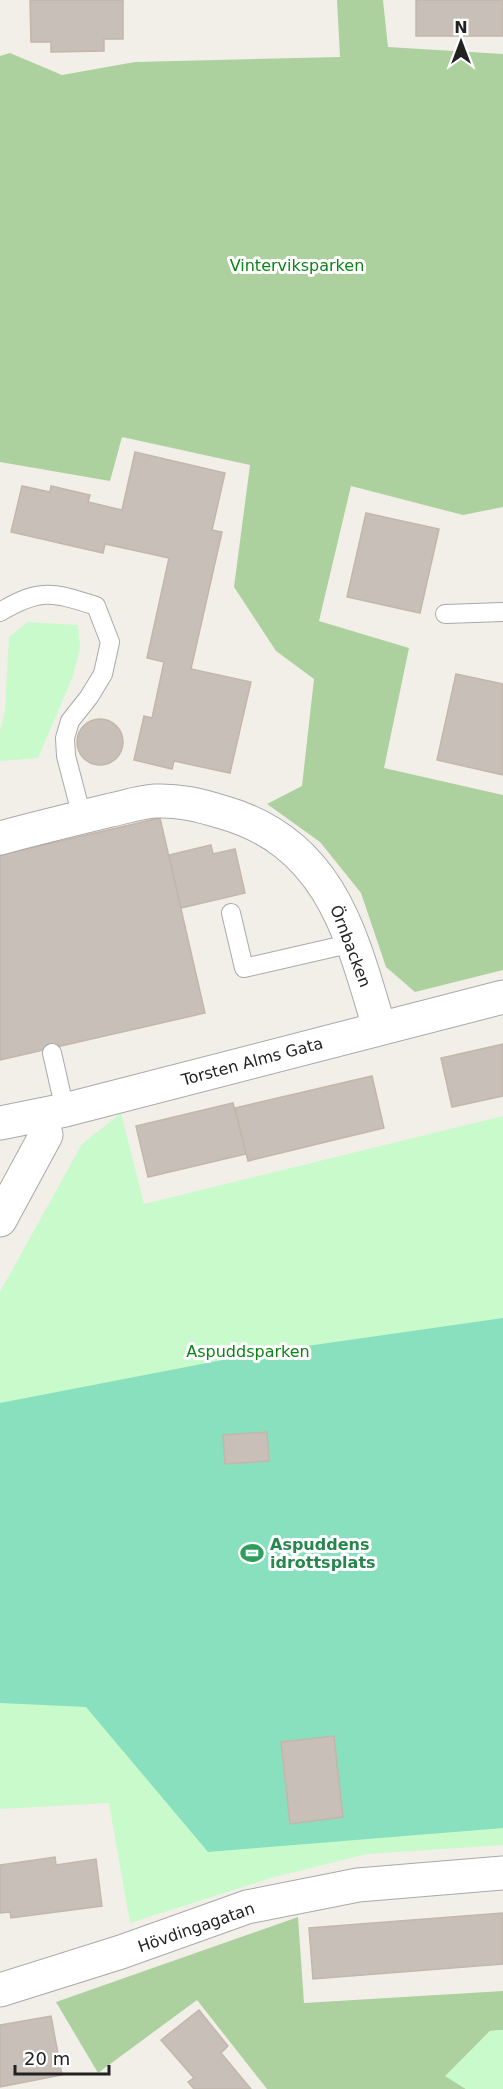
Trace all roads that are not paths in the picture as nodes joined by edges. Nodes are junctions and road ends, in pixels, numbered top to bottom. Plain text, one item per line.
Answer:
1 (0, 612) edge
2 (503, 612) edge
3 (445, 614) dead end
4 (82, 817) junction
5 (0, 838) edge
6 (231, 913) dead end
7 (353, 943) junction
8 (503, 997) edge
9 (379, 1027) junction
10 (52, 1053) dead end
11 (53, 1113) junction
12 (0, 1123) edge
13 (0, 1220) edge
14 (503, 1873) edge
15 (0, 1990) edge

1 - 4 lane
2 - 3 lane
4 - 5 street, Örnbacken
4 - 7 street, Örnbacken
6 - 7 lane
7 - 9 street, Örnbacken
8 - 9 street, Torsten Alms Gata
9 - 11 street, Torsten Alms Gata
10 - 11 lane
11 - 12 street, Torsten Alms Gata
11 - 13 street
14 - 15 street, Hövdingagatan

